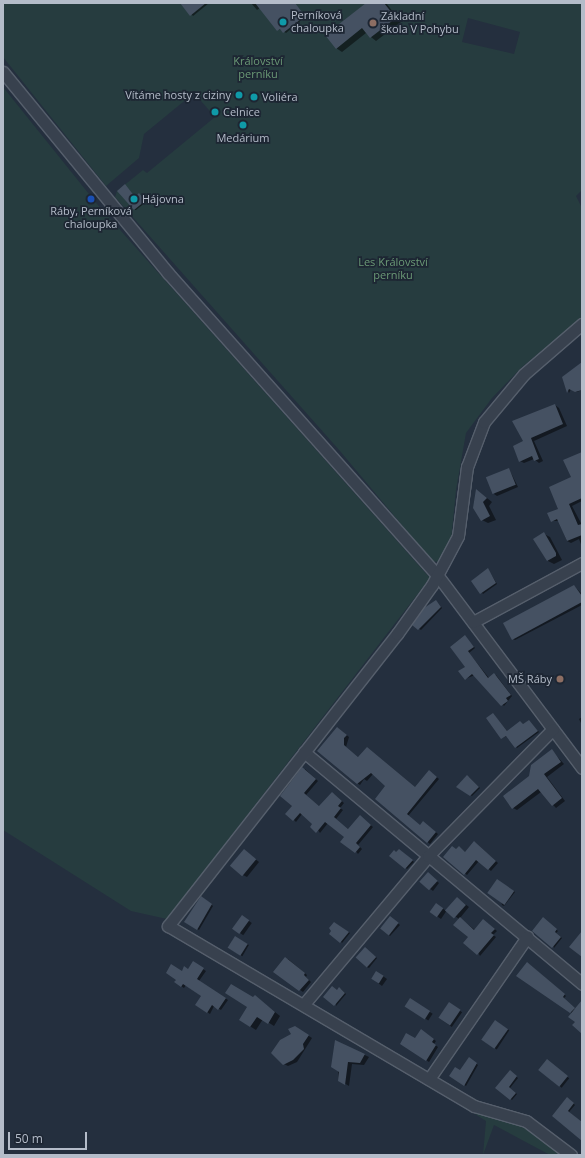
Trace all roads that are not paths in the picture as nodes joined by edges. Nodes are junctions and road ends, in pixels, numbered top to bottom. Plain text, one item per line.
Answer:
1 (3, 72) edge
2 (582, 324) edge
3 (582, 563) edge
4 (438, 576) junction
5 (473, 622) junction
6 (553, 729) junction
7 (304, 752) junction
8 (582, 768) edge
9 (428, 856) junction
10 (526, 937) junction
11 (582, 984) edge
12 (304, 1004) junction
13 (429, 1079) junction
14 (571, 1155) edge

1 - 4 street
2 - 4 street
3 - 5 street
4 - 5 street
4 - 7 street
5 - 6 street
6 - 8 street
6 - 9 street
7 - 9 street
7 - 12 street
9 - 10 street
9 - 12 street
10 - 11 street
10 - 13 street
12 - 13 street
13 - 14 street

